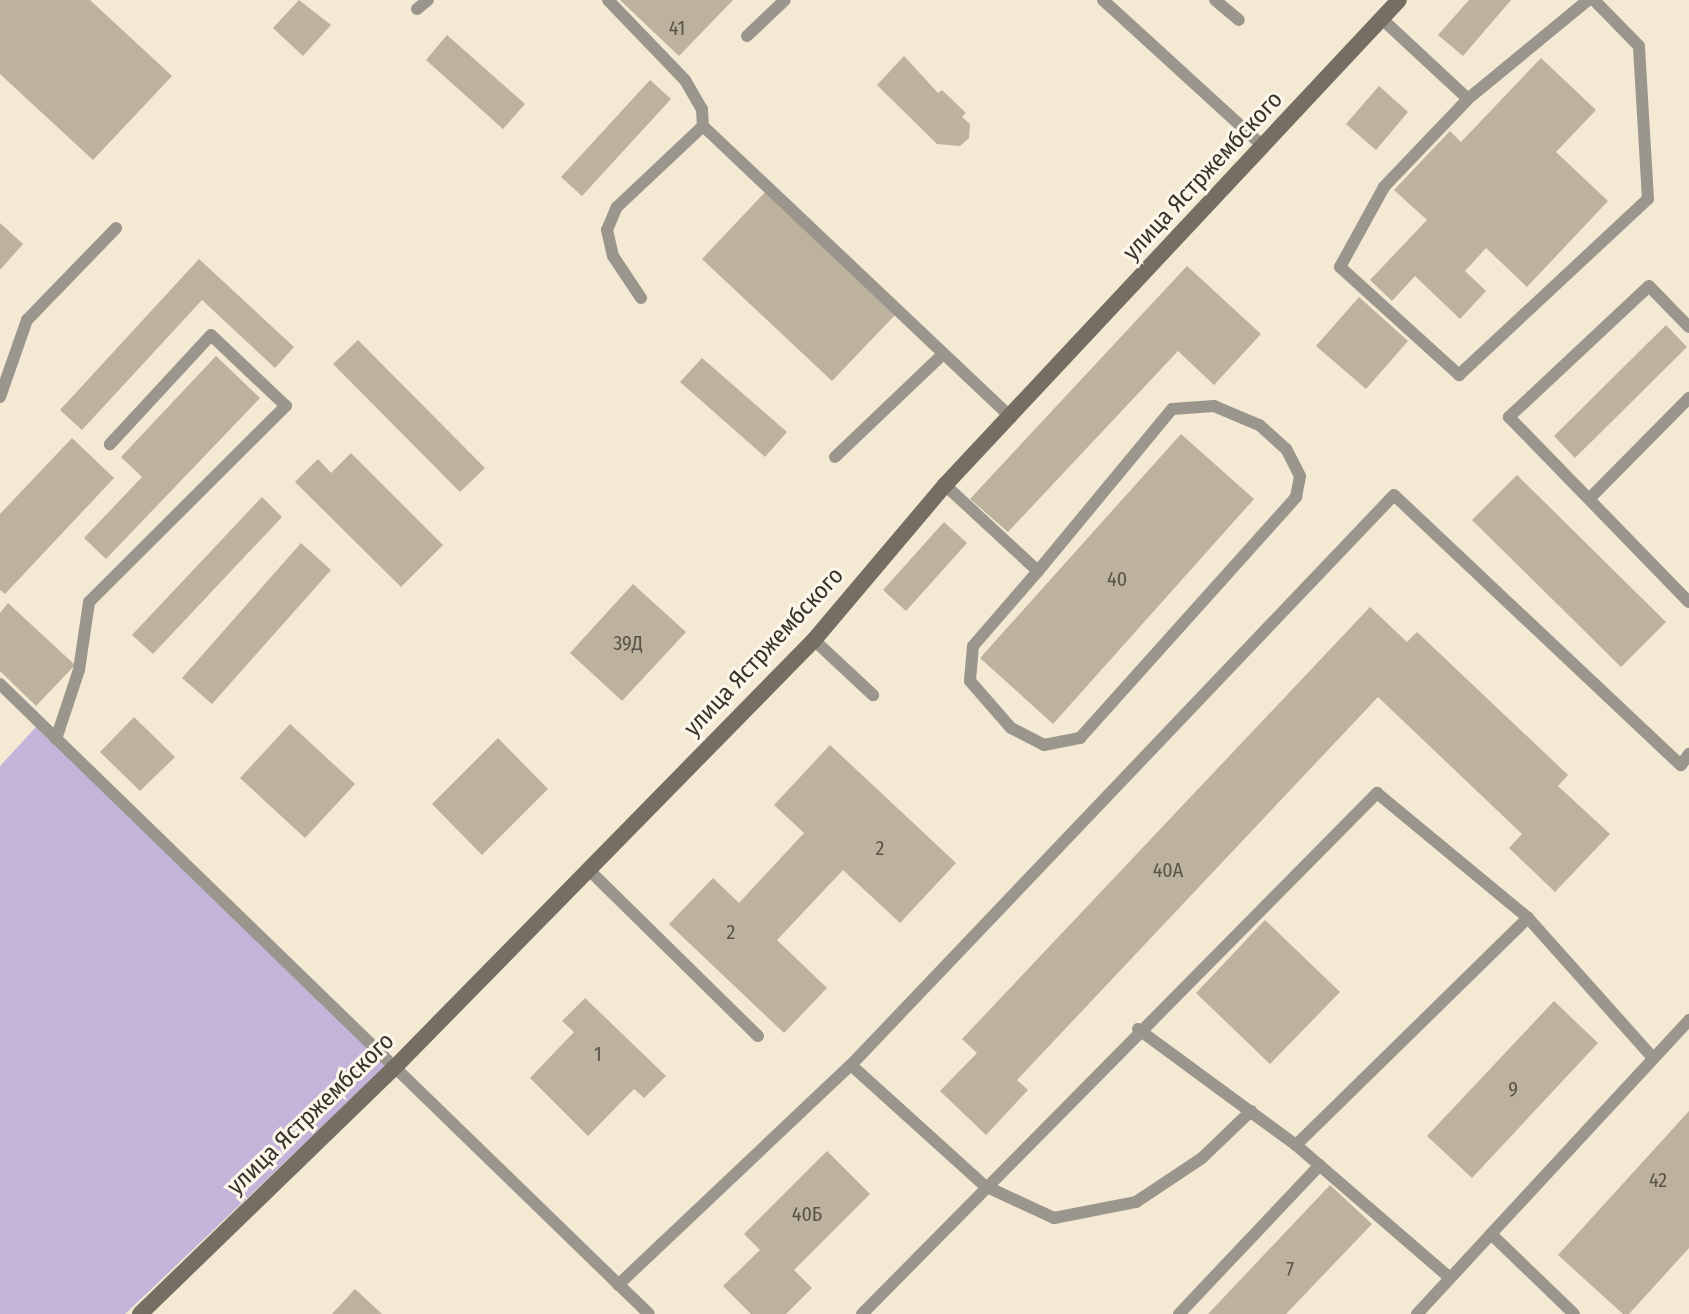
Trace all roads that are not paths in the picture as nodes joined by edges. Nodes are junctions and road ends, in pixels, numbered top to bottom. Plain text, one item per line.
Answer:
1 (428, 0) edge
2 (608, 0) edge
3 (785, 0) edge
4 (1103, 0) edge
5 (1215, 0) edge
6 (1399, 0) edge
7 (1591, 0) edge
8 (417, 9) dead end
9 (1382, 19) junction
10 (1239, 20) dead end
11 (747, 36) dead end
12 (1468, 99) junction
13 (703, 126) junction
14 (1263, 146) junction
15 (116, 228) dead end
16 (641, 298) dead end
17 (1689, 327) edge
18 (942, 355) junction
19 (0, 397) edge
20 (1689, 398) edge
21 (1011, 417) junction
22 (110, 444) dead end
23 (835, 457) dead end
24 (945, 485) junction
25 (1590, 498) junction
26 (1038, 571) junction
27 (1689, 602) edge
28 (814, 640) junction
29 (0, 684) edge
30 (873, 695) dead end
31 (56, 739) junction
32 (1689, 754) edge
33 (589, 870) junction
34 (1528, 918) junction
35 (1689, 1020) edge
36 (1138, 1029) junction
37 (758, 1036) dead end
38 (1653, 1058) junction
39 (851, 1065) junction
40 (395, 1067) junction
41 (1251, 1111) junction
42 (1296, 1145) junction
43 (1320, 1165) junction
44 (985, 1186) junction
45 (1491, 1234) junction
46 (1450, 1278) junction
47 (618, 1285) junction
48 (870, 1311) edge
49 (140, 1314) edge
50 (649, 1314) edge
51 (1179, 1314) edge
52 (1417, 1314) edge
53 (1574, 1314) edge

1 - 8 lane
2 - 13 lane
3 - 11 lane
4 - 14 lane
5 - 10 lane
6 - 9 main road, улица Ястржембского
7 - 12 lane
7 - 12 lane
9 - 12 lane
9 - 14 main road, улица Ястржембского
13 - 16 lane
13 - 18 lane
14 - 21 main road, улица Ястржембского
15 - 19 lane
17 - 25 lane
18 - 21 lane
18 - 23 lane
20 - 25 lane
21 - 24 main road, улица Ястржембского
22 - 31 lane
24 - 26 lane
24 - 28 main road, улица Ястржембского
25 - 27 lane
26 - 26 lane
28 - 30 lane
28 - 33 main road, улица Ястржембского
29 - 31 lane
31 - 40 lane
32 - 39 lane
33 - 37 lane
33 - 40 main road, улица Ястржембского
34 - 36 lane
34 - 38 lane
34 - 42 lane
35 - 38 lane
36 - 41 lane
36 - 44 lane
38 - 45 lane
39 - 44 lane
39 - 47 lane
40 - 47 lane
40 - 49 main road, улица Ястржембского
41 - 42 lane
41 - 44 lane
42 - 43 lane
43 - 46 lane
43 - 51 lane
44 - 48 lane
45 - 46 lane
45 - 53 lane
46 - 52 lane
47 - 50 lane

